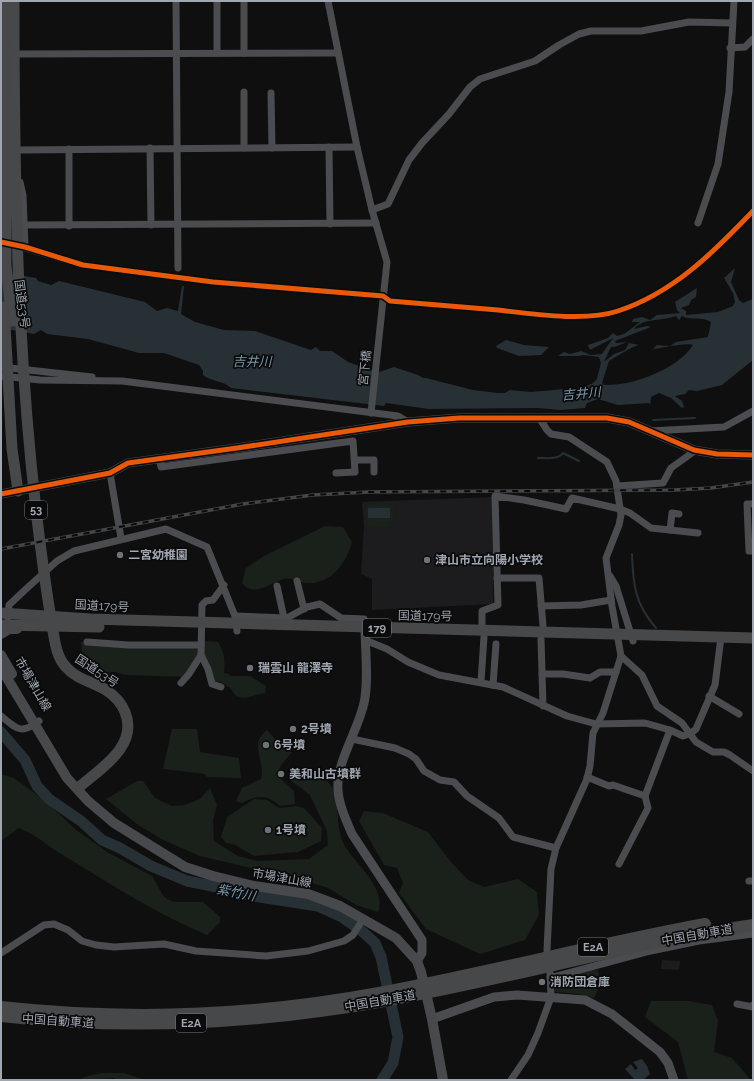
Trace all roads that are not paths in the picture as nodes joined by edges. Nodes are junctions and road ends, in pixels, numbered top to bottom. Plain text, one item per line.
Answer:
1 (176, 1) edge
2 (217, 1) edge
3 (244, 1) edge
4 (328, 1) edge
5 (734, 1) edge
6 (10, 2) edge
7 (1, 19) edge
8 (732, 23) junction
9 (753, 39) edge
10 (730, 48) junction
11 (177, 53) junction
12 (217, 53) junction
13 (244, 53) junction
14 (338, 53) junction
15 (10, 54) edge
16 (244, 92) dead end
17 (271, 93) dead end
18 (10, 129) junction
19 (329, 147) junction
20 (357, 147) junction
21 (150, 148) junction
22 (177, 148) junction
23 (244, 148) junction
24 (272, 148) junction
25 (69, 149) junction
26 (19, 150) junction
27 (1, 180) edge
28 (19, 180) junction
29 (372, 210) junction
30 (753, 211) edge
31 (376, 223) junction
32 (698, 223) dead end
33 (330, 224) junction
34 (24, 225) junction
35 (151, 225) junction
36 (178, 225) junction
37 (69, 226) junction
38 (1, 242) edge
39 (25, 247) junction
40 (12, 264) junction
41 (178, 268) dead end
42 (383, 296) junction
43 (1, 367) edge
44 (1, 376) edge
45 (100, 380) junction
46 (753, 411) edge
47 (371, 413) junction
48 (540, 419) junction
49 (408, 422) junction
50 (650, 431) junction
51 (326, 440) junction
52 (696, 450) junction
53 (753, 455) edge
54 (355, 460) junction
55 (374, 472) dead end
56 (110, 473) junction
57 (336, 473) dead end
58 (617, 486) junction
59 (41, 487) junction
60 (18, 491) junction
61 (1, 494) edge
62 (753, 504) edge
63 (620, 509) junction
64 (679, 514) dead end
65 (670, 530) junction
66 (698, 533) dead end
67 (121, 538) junction
68 (753, 550) edge
69 (608, 572) junction
70 (497, 578) junction
71 (297, 581) dead end
72 (224, 585) junction
73 (277, 586) dead end
74 (611, 600) junction
75 (541, 606) junction
76 (304, 609) junction
77 (4, 613) edge
78 (284, 618) junction
79 (236, 623) junction
80 (543, 626) dead end
81 (3, 628) edge
82 (365, 633) junction
83 (483, 634) junction
84 (632, 638) junction
85 (753, 638) edge
86 (542, 639) junction
87 (721, 640) junction
88 (87, 642) dead end
89 (496, 644) dead end
90 (753, 644) edge
91 (202, 645) junction
92 (622, 654) junction
93 (1, 655) edge
94 (201, 655) junction
95 (1, 668) edge
96 (616, 672) junction
97 (542, 674) junction
98 (481, 682) junction
99 (181, 683) dead end
100 (493, 685) junction
101 (221, 687) dead end
102 (709, 696) junction
103 (543, 706) junction
104 (740, 714) dead end
105 (1, 716) edge
106 (37, 723) junction
107 (596, 724) junction
108 (670, 730) junction
109 (690, 734) junction
110 (352, 739) junction
111 (753, 771) edge
112 (587, 777) junction
113 (78, 788) junction
114 (645, 796) junction
115 (556, 848) junction
116 (619, 864) dead end
117 (753, 917) edge
118 (361, 922) junction
119 (753, 925) edge
120 (753, 934) edge
121 (547, 950) dead end
122 (1, 953) edge
123 (417, 961) junction
124 (435, 986) junction
125 (551, 997) junction
126 (379, 998) junction
127 (737, 1004) dead end
128 (753, 1005) edge
129 (1, 1007) edge
130 (1, 1016) edge
131 (432, 1019) junction
132 (443, 1080) edge
133 (511, 1080) edge
134 (674, 1080) edge

1 - 11 street
2 - 12 street
3 - 13 street
4 - 14 street, 宮下橋
5 - 8 street
6 - 7 street
6 - 15 highway, 国道53号 / 53
8 - 10 street
8 - 29 street
9 - 10 street
10 - 32 street
11 - 12 street
11 - 15 street
11 - 22 street
12 - 13 street
13 - 14 street
14 - 20 street, 宮下橋
15 - 18 highway, 国道53号 / 53
15 - 18 highway, 国道53号 / 53
15 - 26 street
16 - 23 street
17 - 24 street
18 - 40 highway, 国道53号 / 53
19 - 20 street
19 - 24 street
19 - 33 street
20 - 29 street, 宮下橋
21 - 22 street
21 - 25 street
21 - 35 street
22 - 23 street
22 - 36 street
23 - 24 street
25 - 26 street
25 - 37 street
26 - 28 street
27 - 28 street
28 - 34 street
29 - 31 street, 宮下橋
30 - 42 street
31 - 33 street
31 - 42 street, 宮下橋
33 - 36 street
34 - 37 street
34 - 39 street
35 - 36 street
35 - 37 street
36 - 41 street
38 - 39 street
39 - 42 street
40 - 59 highway
40 - 60 highway
40 - 113 highway, 国道53号 / 53
42 - 47 street, 宮下橋
43 - 45 street
44 - 45 street
45 - 47 street
46 - 50 street
47 - 49 street
48 - 49 street
48 - 50 street
48 - 58 street
49 - 51 street
50 - 52 street
51 - 54 street
51 - 56 street
52 - 53 street
52 - 58 street
54 - 55 street
54 - 57 street
56 - 59 street
56 - 67 street
58 - 63 street
59 - 60 street
60 - 61 street
62 - 68 street
63 - 65 street
63 - 69 street
63 - 70 street
64 - 65 street
65 - 66 street
67 - 72 street
67 - 77 street
69 - 74 street
69 - 84 street
70 - 75 street
70 - 83 street
71 - 76 street
72 - 79 street
72 - 91 street
73 - 78 street
74 - 75 street
74 - 92 street
75 - 80 street
76 - 78 street
76 - 82 street
77 - 79 highway, 国道179号 / 179
77 - 81 street
78 - 79 street
79 - 81 highway, 国道179号 / 179
79 - 82 highway, 国道179号 / 179
82 - 83 highway, 国道179号 / 179
82 - 98 street
82 - 110 street
83 - 84 highway, 国道179号 / 179
83 - 86 highway, 国道179号 / 179
83 - 98 street
84 - 86 highway, 国道179号 / 179
84 - 87 highway, 国道179号 / 179
85 - 87 highway, 国道179号 / 179
86 - 97 street
87 - 90 highway, 国道179号 / 179
87 - 102 street
88 - 91 street
89 - 100 street
91 - 94 street
92 - 96 street
92 - 109 street
93 - 106 main road, 市場津山線
94 - 99 street
94 - 101 street
95 - 106 main road, 市場津山線
96 - 97 street
96 - 107 street
97 - 103 street
98 - 100 street
100 - 103 street
102 - 104 street
102 - 109 street
103 - 107 street
105 - 106 street
106 - 113 main road, 市場津山線
107 - 108 street
107 - 112 street
108 - 109 street
108 - 114 street
109 - 111 street
110 - 115 street
110 - 123 street
112 - 114 street
112 - 115 street
113 - 118 main road, 市場津山線
114 - 116 street
115 - 121 street
117 - 124 highway, 中国自動車道 / E2A
118 - 122 street
118 - 123 main road, 市場津山線
119 - 124 highway, 中国自動車道 / E2A
120 - 125 street
123 - 131 main road, 市場津山線
124 - 126 highway, 中国自動車道 / E2A
125 - 131 street
125 - 133 street
125 - 134 street
126 - 129 highway, 中国自動車道 / E2A
126 - 130 highway, 中国自動車道 / E2A
127 - 128 street
131 - 132 main road, 市場津山線

